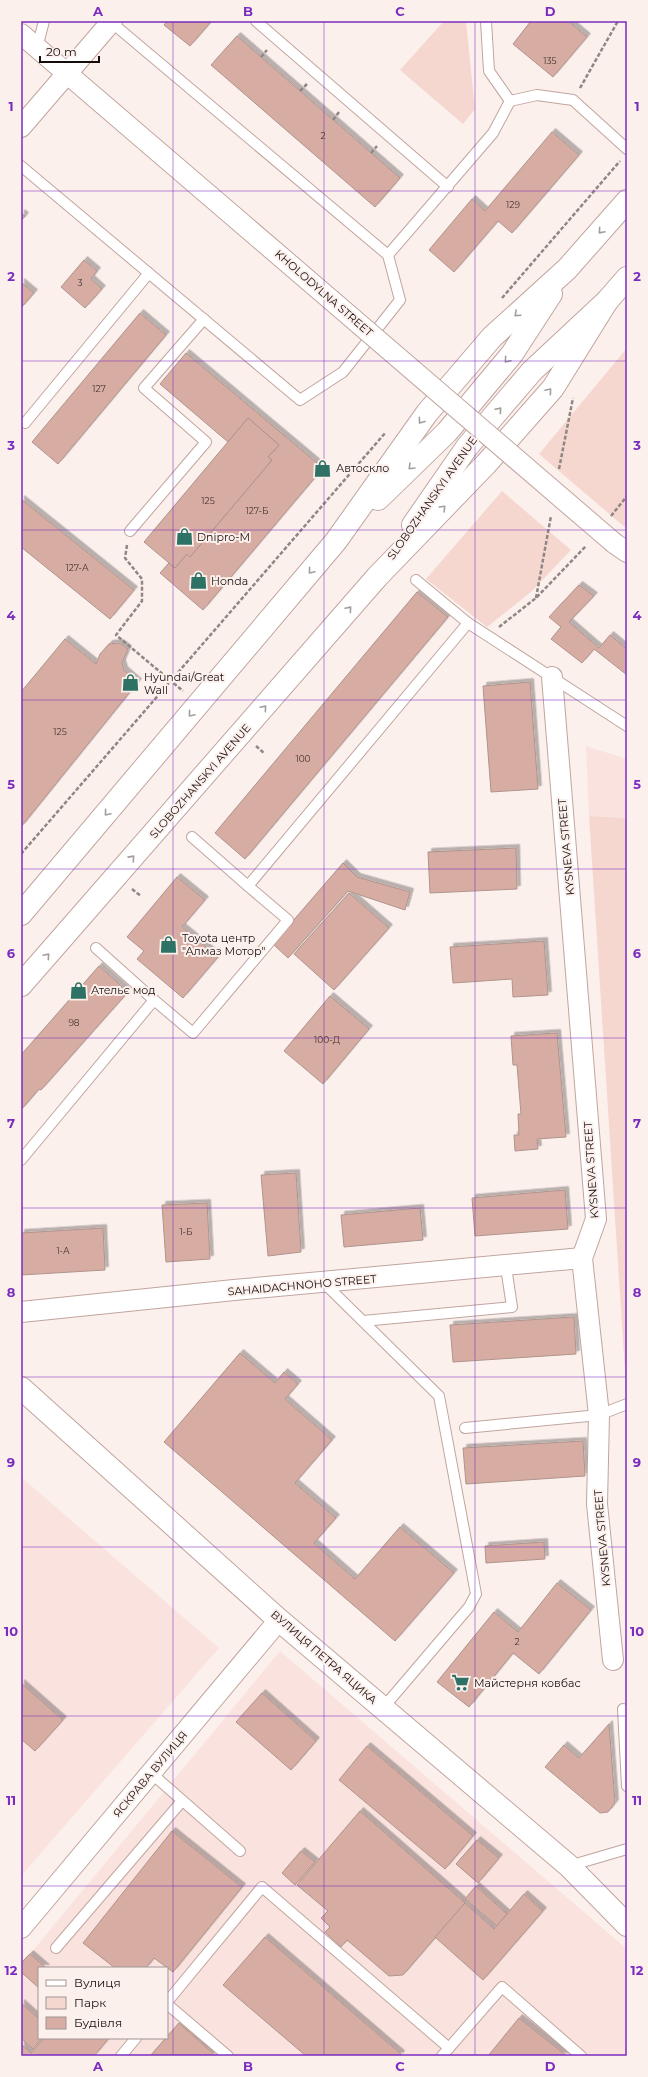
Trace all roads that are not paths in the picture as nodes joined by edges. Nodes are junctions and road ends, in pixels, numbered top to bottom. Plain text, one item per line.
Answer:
1 (44, 21) edge
2 (256, 21) edge
3 (486, 21) edge
4 (112, 22) edge
5 (21, 34) edge
6 (37, 48) junction
7 (67, 73) junction
8 (510, 101) junction
9 (21, 127) edge
10 (627, 149) edge
11 (21, 166) edge
12 (448, 187) junction
13 (627, 201) edge
14 (388, 255) junction
15 (149, 273) junction
16 (627, 278) edge
17 (204, 319) junction
18 (25, 423) dead end
19 (130, 531) road end
20 (620, 547) edge
21 (416, 580) dead end
22 (468, 623) junction
23 (552, 677) junction
24 (627, 726) edge
25 (192, 837) dead end
26 (248, 886) junction
27 (21, 914) edge
28 (96, 948) dead end
29 (21, 985) edge
30 (154, 1000) junction
31 (21, 1160) edge
32 (582, 1258) junction
33 (506, 1267) junction
34 (324, 1283) junction
35 (21, 1312) edge
36 (363, 1321) junction
37 (21, 1388) edge
38 (627, 1404) edge
39 (599, 1415) junction
40 (465, 1428) dead end
41 (279, 1620) junction
42 (613, 1660) dead end
43 (383, 1708) junction
44 (623, 1709) dead end
45 (152, 1773) junction
46 (627, 1786) edge
47 (182, 1801) junction
48 (627, 1849) edge
49 (240, 1851) dead end
50 (569, 1866) junction
51 (627, 1925) edge
52 (21, 1928) edge
53 (56, 1948) dead end
54 (168, 2002) edge
55 (168, 2004) edge
56 (135, 2039) edge
57 (445, 2052) edge
58 (121, 2056) edge
59 (228, 2056) edge
60 (581, 2056) edge

1 - 6 lane
2 - 12 lane
3 - 8 lane
4 - 7 street
4 - 14 lane
5 - 6 street, KHOLODYLNA STREET
6 - 7 street, KHOLODYLNA STREET
7 - 9 street
7 - 20 street, KHOLODYLNA STREET, bridge
8 - 10 lane
8 - 12 lane
11 - 15 lane
12 - 14 lane
13 -> 27 main road
14 - 17 lane
15 - 17 lane
15 - 18 lane
29 -> 16 main road, SLOBOZHANSKYI AVENUE
17 - 19 lane
21 - 22 lane
22 - 23 lane
22 - 26 lane
23 - 24 lane
23 - 32 street, KYSNEVA STREET
25 - 26 lane
26 - 30 lane
28 - 30 lane
30 - 31 lane
32 - 33 street, SAHAIDACHNOHO STREET
32 - 39 street, KYSNEVA STREET
33 - 34 street, SAHAIDACHNOHO STREET
33 - 36 lane
34 - 35 street, SAHAIDACHNOHO STREET
34 - 36 lane
36 - 43 lane
37 - 41 main road, ВУЛИЦЯ ПЕТРА ЯЦИКА
38 - 39 lane
39 - 40 lane
39 - 42 street, KYSNEVA STREET
41 - 43 main road, ВУЛИЦЯ ПЕТРА ЯЦИКА
41 - 45 street, ЯСКРАВА ВУЛИЦЯ
43 - 50 main road, ВУЛИЦЯ ПЕТРА ЯЦИКА
44 - 46 lane
45 - 47 lane
45 - 52 street, ЯСКРАВА ВУЛИЦЯ
47 - 49 lane
47 - 53 lane
48 - 50 lane
50 - 51 main road, ВУЛИЦЯ ПЕТРА ЯЦИКА
54 - 57 lane
55 - 59 lane
56 - 58 lane
57 - 60 lane

